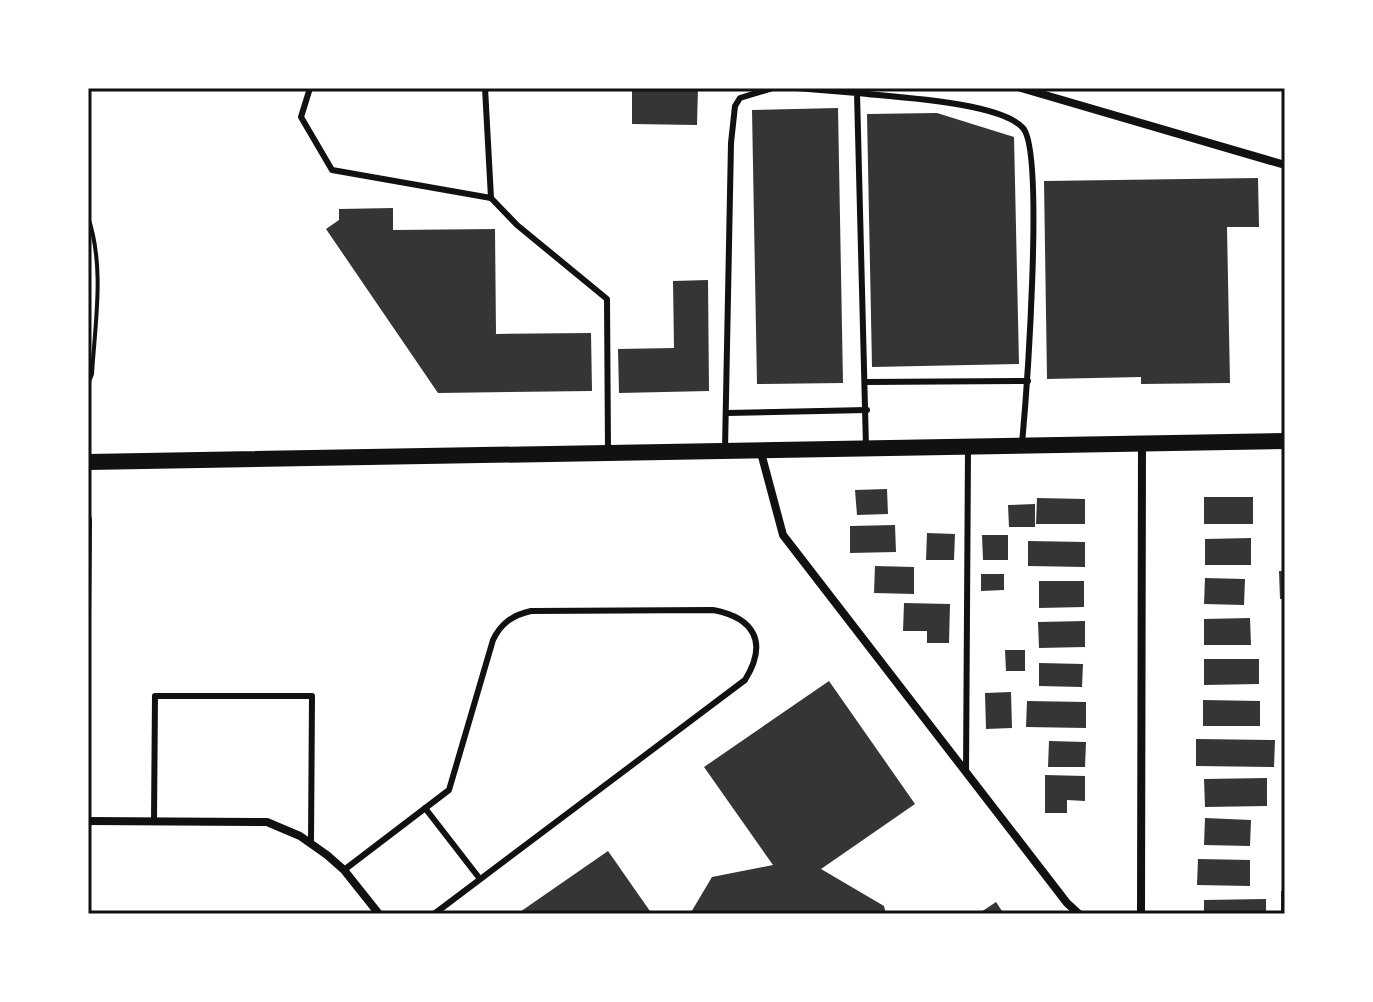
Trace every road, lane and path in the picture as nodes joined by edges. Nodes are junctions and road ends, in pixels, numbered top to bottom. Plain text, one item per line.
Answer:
1 (310, 88) edge
2 (485, 88) edge
3 (773, 88) edge
4 (796, 88) edge
5 (1021, 88) edge
6 (857, 93) junction
7 (1285, 165) edge
8 (491, 198) junction
9 (88, 217) edge
10 (1028, 381) junction
11 (865, 382) junction
12 (88, 384) edge
13 (867, 410) junction
14 (727, 413) junction
15 (1285, 441) edge
16 (1142, 443) junction
17 (968, 445) junction
18 (1022, 445) junction
19 (866, 447) junction
20 (760, 448) junction
21 (725, 449) junction
22 (608, 452) junction
23 (88, 462) edge
24 (88, 512) edge
25 (88, 709) edge
26 (966, 773) junction
27 (425, 808) junction
28 (88, 821) edge
29 (154, 821) junction
30 (311, 843) junction
31 (344, 870) junction
32 (480, 879) junction
33 (379, 914) edge
34 (434, 914) edge
35 (1079, 914) edge
36 (1141, 914) edge

1 - 8 lane
2 - 8 lane
3 - 14 lane
4 - 6 lane
5 - 7 street
6 - 10 lane
6 - 11 lane
8 - 22 lane
9 - 12 path
10 - 11 lane
10 - 18 lane
11 - 13 lane
13 - 14 lane
13 - 19 lane
14 - 21 lane
15 - 16 main road
16 - 18 main road
16 - 36 street
17 - 18 main road
17 - 19 main road
17 - 26 lane
19 - 20 main road
20 - 21 main road
20 - 26 street
21 - 22 main road
22 - 23 main road
24 - 25 path
26 - 35 street
27 - 31 lane
27 - 32 lane
27 - 32 lane
28 - 29 street
29 - 30 street
29 - 30 lane
30 - 31 street
31 - 33 street
32 - 34 lane

